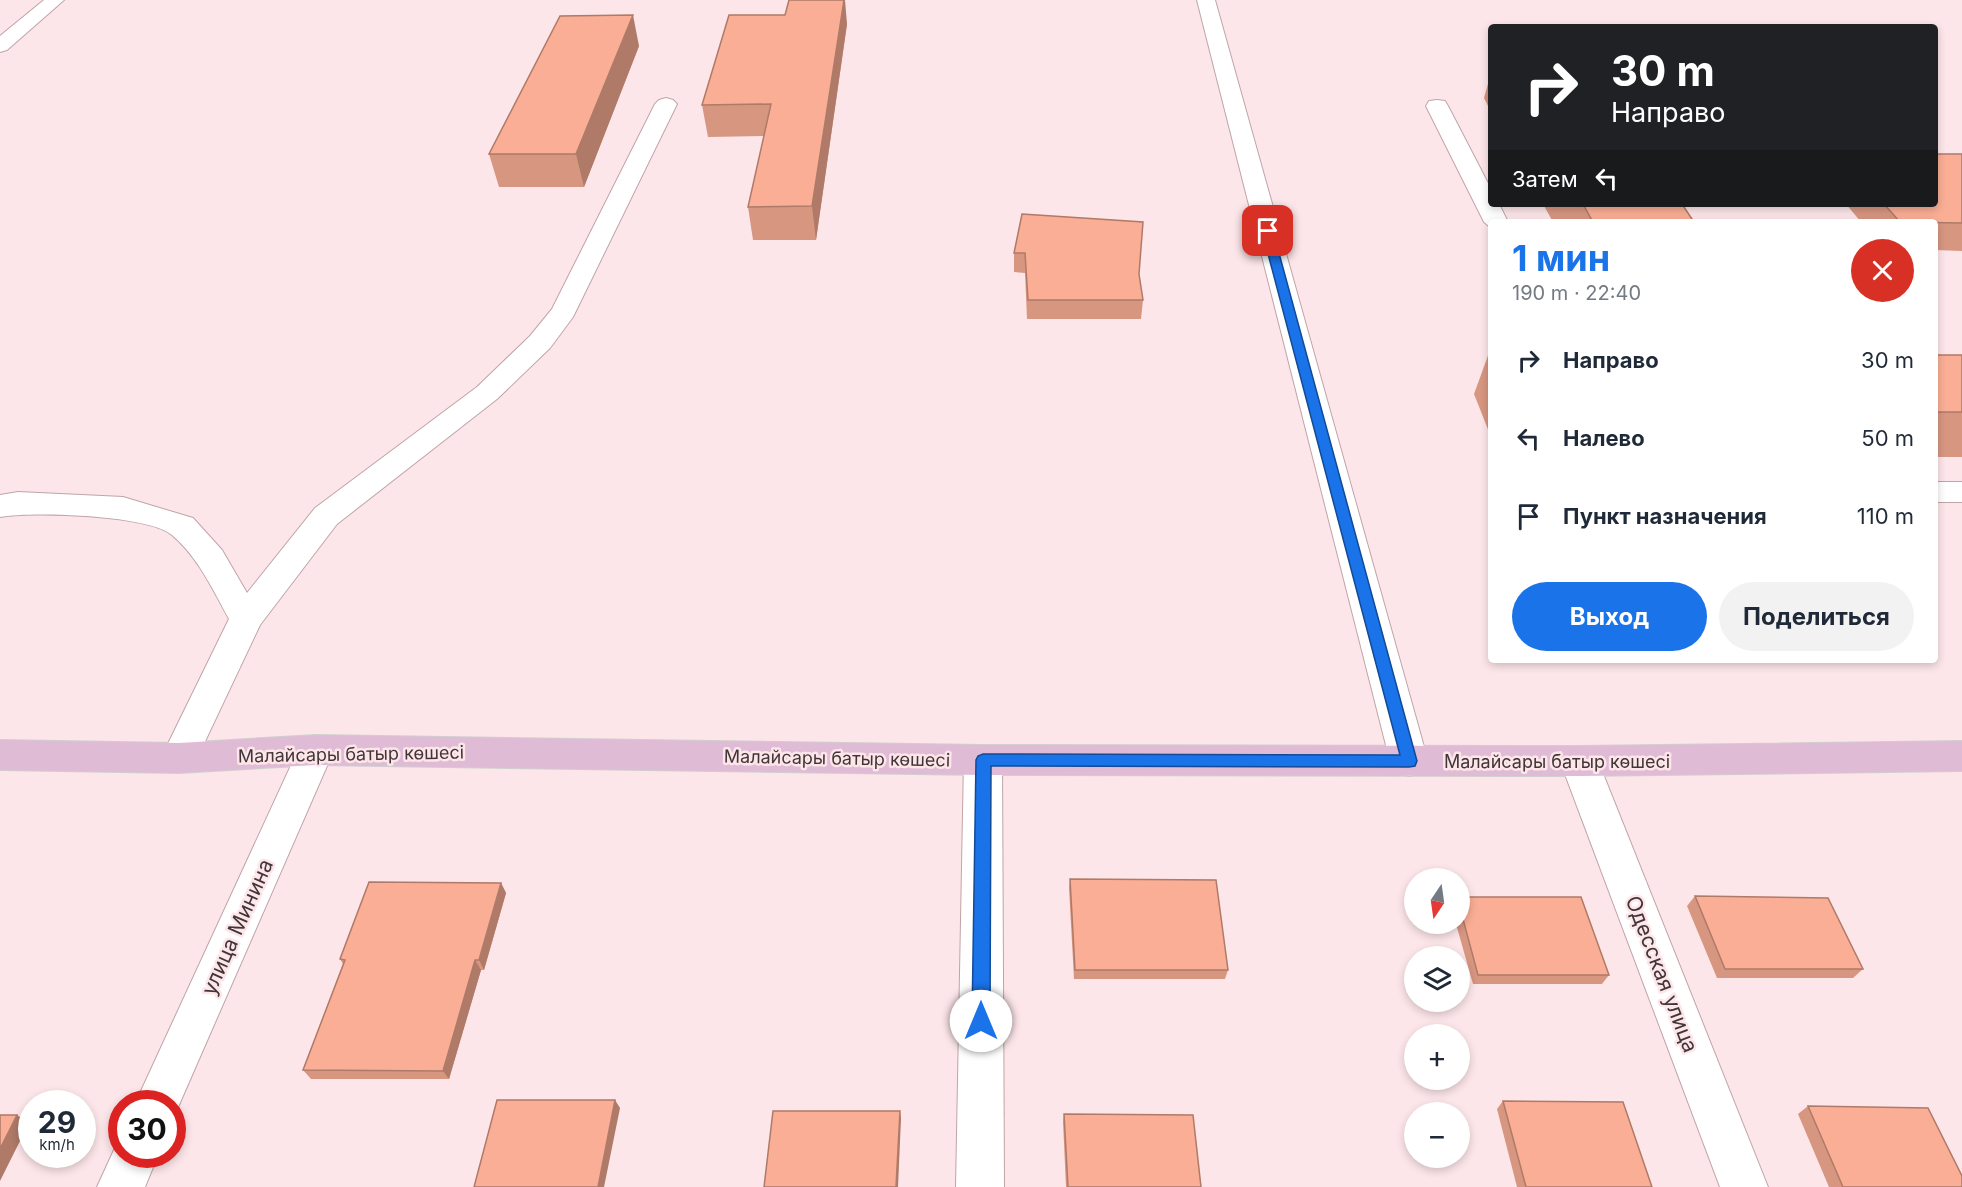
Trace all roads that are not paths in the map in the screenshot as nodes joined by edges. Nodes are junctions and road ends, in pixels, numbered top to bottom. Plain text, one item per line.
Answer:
1 (55, 0) edge
2 (1206, 0) edge
3 (0, 46) edge
4 (666, 104) dead end
5 (1437, 106) dead end
6 (1488, 206) edge
7 (1938, 492) edge
8 (1962, 492) edge
9 (0, 506) edge
10 (246, 619) junction
11 (315, 750) junction
12 (0, 755) edge
13 (1962, 756) edge
14 (179, 758) junction
15 (983, 760) junction
16 (1409, 761) junction
17 (1580, 761) junction
18 (164, 1090) edge
19 (129, 1168) edge
20 (121, 1187) edge
21 (980, 1187) edge
22 (1744, 1187) edge

1 - 3 street
2 - 16 street
4 - 10 street
5 - 6 street
7 - 8 street
9 - 10 street
10 - 14 street
11 - 14 main road, Малайсары батыр көшесі
11 - 15 main road, Малайсары батыр көшесі
11 - 18 street, улица Минина
12 - 14 main road, Малайсары батыр көшесі
13 - 17 main road, Малайсары батыр көшесі
15 - 16 main road, Малайсары батыр көшесі
15 - 21 street
16 - 17 main road, Малайсары батыр көшесі
17 - 22 street, Одесская улица
19 - 20 street

